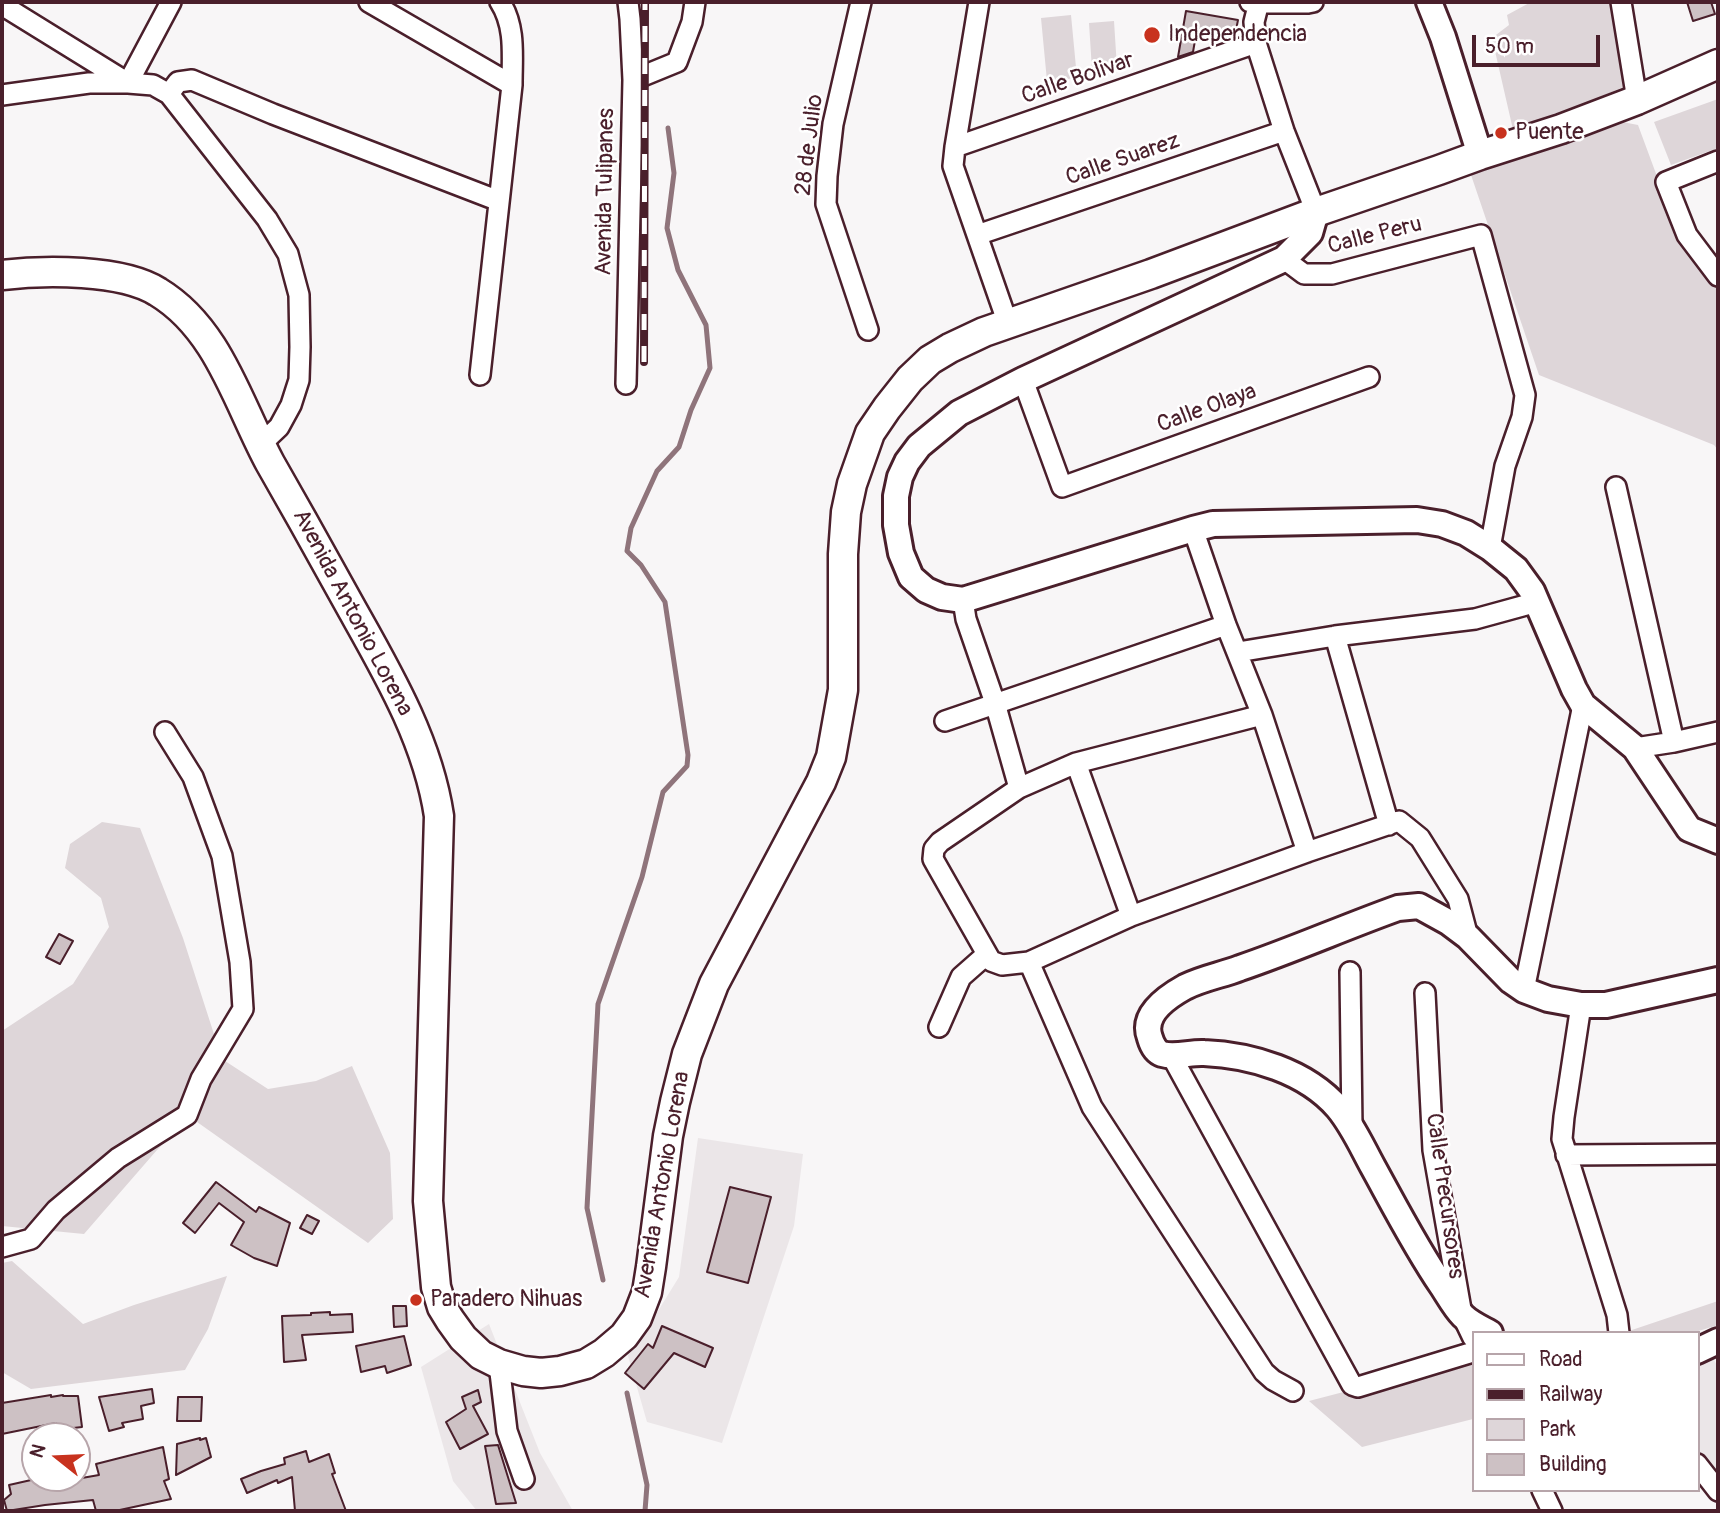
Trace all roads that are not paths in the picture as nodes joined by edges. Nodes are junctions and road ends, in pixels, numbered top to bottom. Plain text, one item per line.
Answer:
1 (171, 2) edge
2 (369, 2) edge
3 (500, 2) edge
4 (628, 2) edge
5 (695, 2) edge
6 (861, 2) edge
7 (979, 2) edge
8 (1256, 2) edge
9 (1313, 2) edge
10 (1429, 2) edge
11 (1621, 2) edge
12 (2, 5) edge
13 (1256, 43) junction
14 (1718, 64) edge
15 (633, 80) junction
16 (128, 83) junction
17 (512, 85) junction
18 (169, 94) junction
19 (2, 95) edge
20 (1637, 100) junction
21 (1284, 131) junction
22 (955, 147) junction
23 (1480, 155) junction
24 (1718, 161) edge
25 (499, 201) junction
26 (1316, 212) junction
27 (977, 235) junction
28 (1284, 258) junction
29 (2, 275) edge
30 (1718, 276) edge
31 (1008, 324) junction
32 (868, 330) dead end
33 (481, 375) dead end
34 (1369, 377) dead end
35 (1023, 380) junction
36 (626, 384) dead end
37 (260, 445) junction
38 (1616, 487) dead end
39 (1193, 528) junction
40 (1490, 548) junction
41 (963, 600) junction
42 (1536, 602) junction
43 (1226, 625) junction
44 (1335, 636) junction
45 (1238, 652) junction
46 (995, 703) junction
47 (1583, 705) junction
48 (1262, 715) junction
49 (945, 721) dead end
50 (166, 732) dead end
51 (1718, 732) edge
52 (1674, 742) junction
53 (1635, 748) junction
54 (1076, 763) junction
55 (1019, 788) junction
56 (1389, 825) junction
57 (1718, 841) edge
58 (1307, 852) junction
59 (1131, 916) junction
60 (1468, 937) junction
61 (986, 955) junction
62 (1029, 962) junction
63 (1350, 972) dead end
64 (1718, 980) edge
65 (1524, 990) junction
66 (1425, 993) dead end
67 (1581, 1005) junction
68 (939, 1027) dead end
69 (1171, 1055) junction
70 (1352, 1128) junction
71 (1718, 1154) edge
72 (1566, 1155) junction
73 (2, 1247) edge
74 (1462, 1315) junction
75 (1487, 1331) edge
76 (1619, 1331) edge
77 (1472, 1336) edge
78 (1718, 1341) edge
79 (1699, 1350) edge
80 (1472, 1352) edge
81 (499, 1364) junction
82 (1293, 1391) dead end
83 (1699, 1467) edge
84 (524, 1479) dead end
85 (1718, 1491) edge
86 (1543, 1492) edge
87 (1552, 1511) edge

1 - 16 street
2 - 17 street
3 - 17 street
4 - 15 street, Avenida Tulipanes
5 - 15 street
6 - 32 street, 28 de Julio
7 - 22 street
8 - 9 street
8 - 13 street
10 - 23 main road
11 - 20 street
12 - 16 street
13 - 21 street
13 - 22 street, Calle Bolivar
14 - 20 highway
15 - 36 street, Avenida Tulipanes
16 - 18 street
16 - 19 street
17 - 25 street
18 - 25 street
18 - 37 street
20 - 23 highway
21 - 26 street
21 - 27 street, Calle Suarez
22 - 27 street
23 - 26 highway, Avenida Antonio Lorena
24 - 30 street
25 - 33 street
26 - 28 main road
26 - 31 highway, Avenida Antonio Lorena
27 - 31 street
28 - 35 main road
28 - 40 street, Calle Peru
29 - 37 highway, Avenida Antonio Lorena
31 - 81 highway, Avenida Antonio Lorena
34 - 35 street, Calle Olaya
35 - 41 main road
37 - 81 highway, Avenida Antonio Lorena
38 - 52 street
39 - 40 main road
39 - 41 main road
39 - 43 street
40 - 42 main road
41 - 46 street
42 - 44 street
42 - 47 main road
43 - 45 street
43 - 46 street
44 - 45 street
44 - 56 street
45 - 48 street
46 - 49 street
46 - 55 street
47 - 53 main road
47 - 65 street
48 - 54 street
48 - 58 street
50 - 73 street
51 - 52 street
52 - 53 street
53 - 57 main road
54 - 55 street
54 - 59 street
55 - 61 street
56 - 58 street
56 - 60 street
58 - 59 street
59 - 62 street
60 - 65 main road
60 - 69 main road
61 - 62 street
61 - 68 street
62 - 82 street
63 - 70 street
64 - 67 main road
65 - 67 main road
66 - 74 street, Calle Precursores
67 - 72 street
69 - 70 main road
69 - 80 street
70 - 74 main road
71 - 72 street
72 - 76 street
74 - 75 main road
74 - 77 street, Calle Precursores
78 - 79 main road
81 - 84 street
83 - 85 street
86 - 87 street

